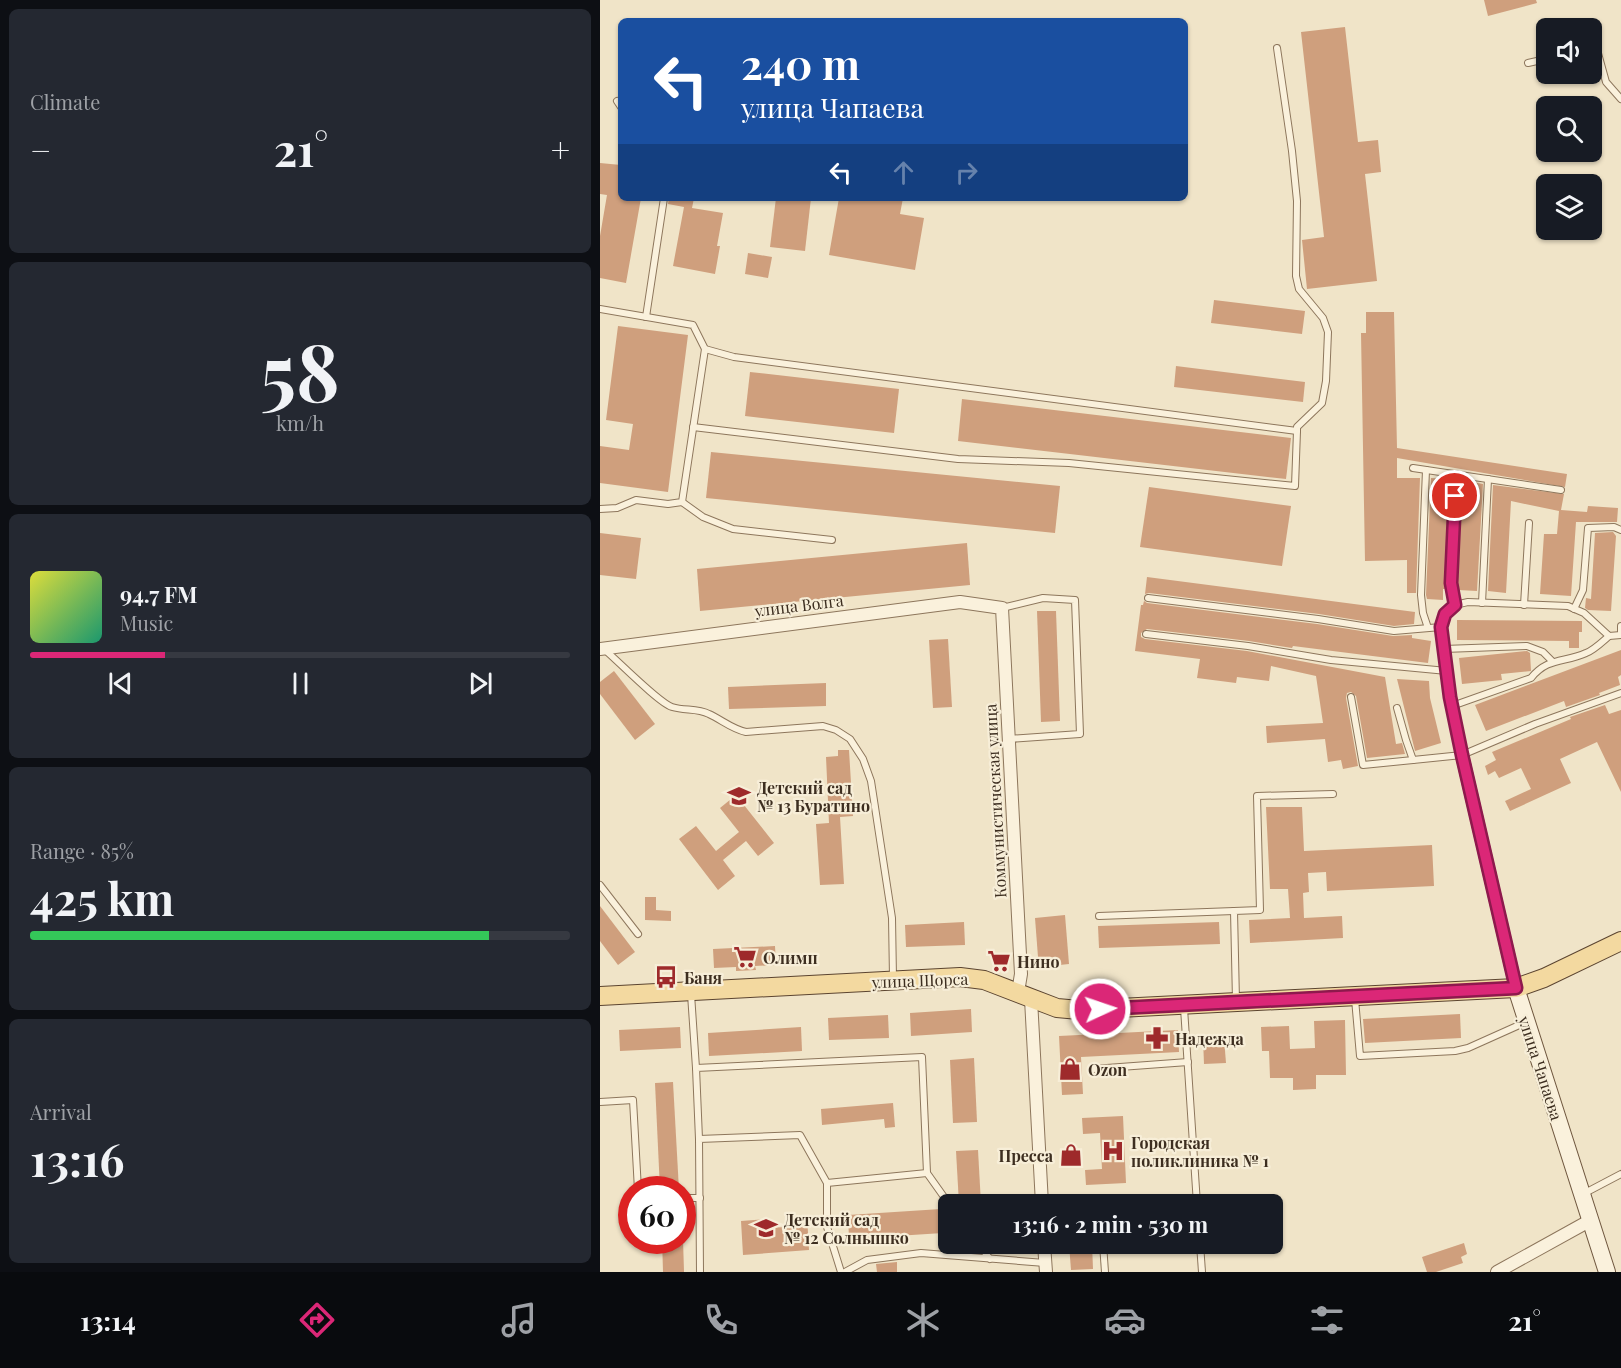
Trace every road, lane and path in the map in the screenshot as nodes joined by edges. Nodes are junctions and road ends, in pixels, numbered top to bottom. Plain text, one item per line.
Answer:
1 (1276, 48) dead end
2 (1536, 61) edge
3 (1528, 63) dead end
4 (1602, 68) edge
5 (1621, 99) edge
6 (664, 201) edge
7 (600, 309) edge
8 (646, 317) junction
9 (705, 349) junction
10 (693, 427) junction
11 (1297, 431) junction
12 (1413, 468) dead end
13 (1426, 470) junction
14 (1456, 474) junction
15 (1488, 479) junction
16 (1561, 490) dead end
17 (682, 502) junction
18 (600, 509) edge
19 (1529, 523) dead end
20 (1621, 530) edge
21 (832, 540) dead end
22 (1148, 598) dead end
23 (1482, 603) junction
24 (1524, 604) junction
25 (1455, 605) junction
26 (1002, 608) junction
27 (1574, 609) junction
28 (1621, 626) edge
29 (1441, 627) junction
30 (1428, 628) junction
31 (1146, 633) dead end
32 (1621, 635) edge
33 (1609, 636) junction
34 (601, 648) edge
35 (1444, 649) junction
36 (1552, 661) junction
37 (1447, 671) junction
38 (1621, 693) edge
39 (1351, 697) dead end
40 (1452, 706) junction
41 (1398, 708) dead end
42 (1008, 739) junction
43 (1462, 755) junction
44 (1413, 760) junction
45 (1333, 794) dead end
46 (600, 885) edge
47 (1234, 911) junction
48 (1099, 916) dead end
49 (638, 934) dead end
50 (1621, 941) edge
51 (893, 980) junction
52 (1516, 988) junction
53 (690, 991) junction
54 (1025, 995) junction
55 (600, 996) edge
56 (1355, 996) junction
57 (1236, 1002) junction
58 (1184, 1005) junction
59 (1527, 1021) junction
60 (1188, 1062) junction
61 (696, 1068) junction
62 (1093, 1069) dead end
63 (600, 1102) edge
64 (699, 1139) junction
65 (927, 1173) junction
66 (1621, 1174) edge
67 (637, 1176) edge
68 (827, 1183) junction
69 (942, 1194) edge
70 (1041, 1194) edge
71 (1196, 1194) edge
72 (1582, 1194) junction
73 (696, 1198) edge
74 (700, 1198) junction
75 (1591, 1220) junction
76 (986, 1254) edge
77 (1104, 1254) edge
78 (1201, 1254) edge
79 (990, 1259) junction
80 (1045, 1268) edge
81 (700, 1272) edge
82 (843, 1272) edge
83 (1105, 1272) edge
84 (1202, 1272) edge
85 (1497, 1272) edge
86 (1607, 1272) edge

1 - 11 lane
2 - 3 lane
4 - 5 lane
6 - 8 lane
7 - 8 lane
8 - 9 lane
9 - 10 lane
9 - 11 lane
10 - 11 lane
10 - 17 lane
12 - 13 lane
13 - 14 lane
13 - 30 lane
14 - 15 lane
14 - 25 lane
15 - 16 lane
15 - 23 lane
17 - 18 lane
17 - 21 lane
19 - 24 lane
20 - 27 lane
22 - 30 lane
23 - 24 lane
23 - 25 lane
24 - 27 lane
25 - 29 lane
26 - 34 street, улица Волга
26 - 42 street, Коммунистическая улица
26 - 42 lane
27 - 33 lane
28 - 32 lane
29 - 30 lane
29 - 35 lane
31 - 37 lane
32 - 33 lane
33 - 36 lane
34 - 51 lane
35 - 36 lane
35 - 37 lane
36 - 40 lane
37 - 40 lane
38 - 43 lane
39 - 44 lane
40 - 43 lane
41 - 44 lane
42 - 54 street, Коммунистическая улица
43 - 44 lane
43 - 52 street, улица Чапаева
45 - 47 lane
46 - 49 lane
47 - 48 lane
47 - 57 lane
50 - 52 main road, улица Щорса
51 - 53 main road, улица Щорса
51 - 54 main road, улица Щорса
52 - 56 main road, улица Щорса
52 - 59 main road, улица Чапаева
53 - 55 main road, улица Щорса
53 - 61 lane
54 - 58 main road, улица Щорса
54 - 70 street, Коммунистическая улица
56 - 57 main road, улица Щорса
56 - 59 lane
57 - 58 main road, улица Щорса
58 - 60 lane
59 - 72 main road, улица Чапаева
60 - 62 lane
60 - 71 lane
61 - 64 lane
61 - 65 lane
63 - 67 lane
64 - 68 lane
64 - 74 lane
65 - 68 lane
65 - 69 lane
66 - 72 lane
68 - 82 lane
72 - 75 main road, улица Чапаева
73 - 74 lane
74 - 81 lane
75 - 85 street
75 - 86 main road, улица Чапаева
76 - 79 lane
77 - 83 lane
78 - 84 lane
79 - 80 lane
79 - 82 lane

